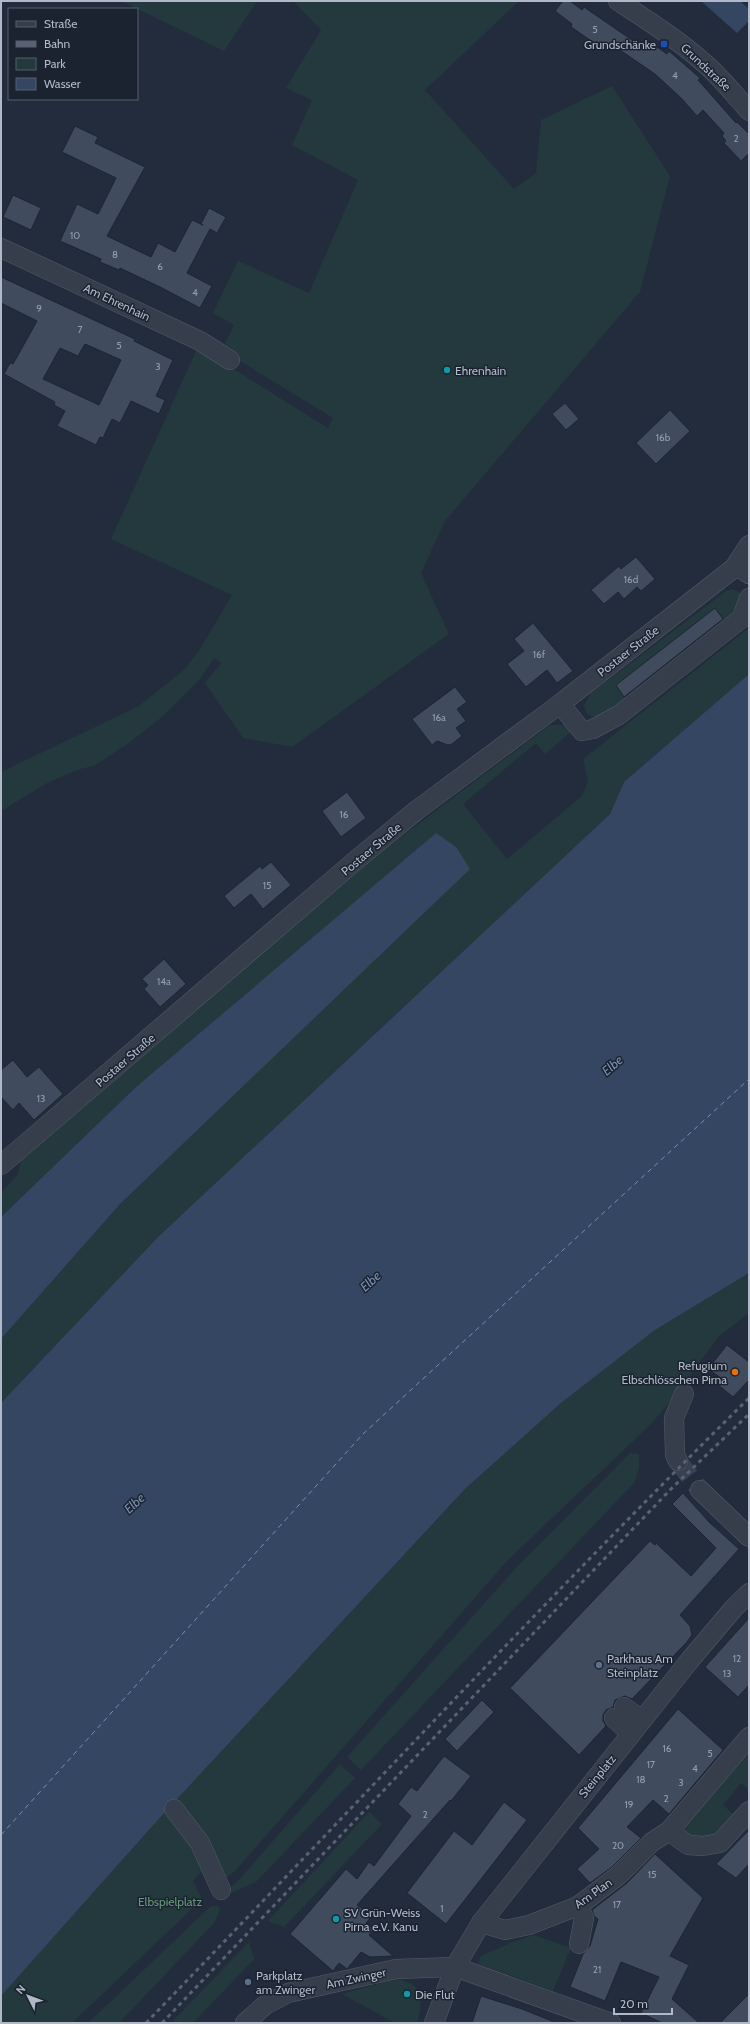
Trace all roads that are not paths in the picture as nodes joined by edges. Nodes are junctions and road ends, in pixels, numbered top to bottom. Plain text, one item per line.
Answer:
1 (618, 1) edge
2 (749, 111) edge
3 (1, 248) edge
4 (230, 360) dead end
5 (749, 545) edge
6 (742, 571) edge
7 (749, 598) edge
8 (560, 704) junction
9 (1, 1165) edge
10 (684, 1394) dead end
11 (678, 1461) tunnel mouth
12 (700, 1490) tunnel mouth
13 (749, 1537) edge
14 (749, 1593) edge
15 (619, 1712) dead end
16 (637, 1727) junction
17 (749, 1737) edge
18 (174, 1810) dead end
19 (749, 1811) edge
20 (669, 1831) junction
21 (221, 1890) dead end
22 (578, 1906) junction
23 (481, 1922) junction
24 (579, 1944) dead end
25 (455, 1967) junction
26 (245, 2023) edge
27 (434, 2023) edge
28 (611, 2023) edge

1 - 2 street, Grundstraße
3 - 4 street, Am Ehrenhain
5 - 6 street, Postaer Straße
6 - 8 street, Postaer Straße
7 - 8 street
8 - 9 street, Postaer Straße
10 - 11 street
12 - 13 street
14 - 16 street, Steinplatz
15 - 16 street
16 - 23 street, Steinplatz
17 - 20 street, Am Plan
18 - 21 street
19 - 20 street
20 - 22 street, Am Plan
22 - 23 street, Am Plan
22 - 24 street
23 - 25 street, Steinplatz
25 - 26 street, Am Zwinger
25 - 27 street, Steinplatz
25 - 28 street

